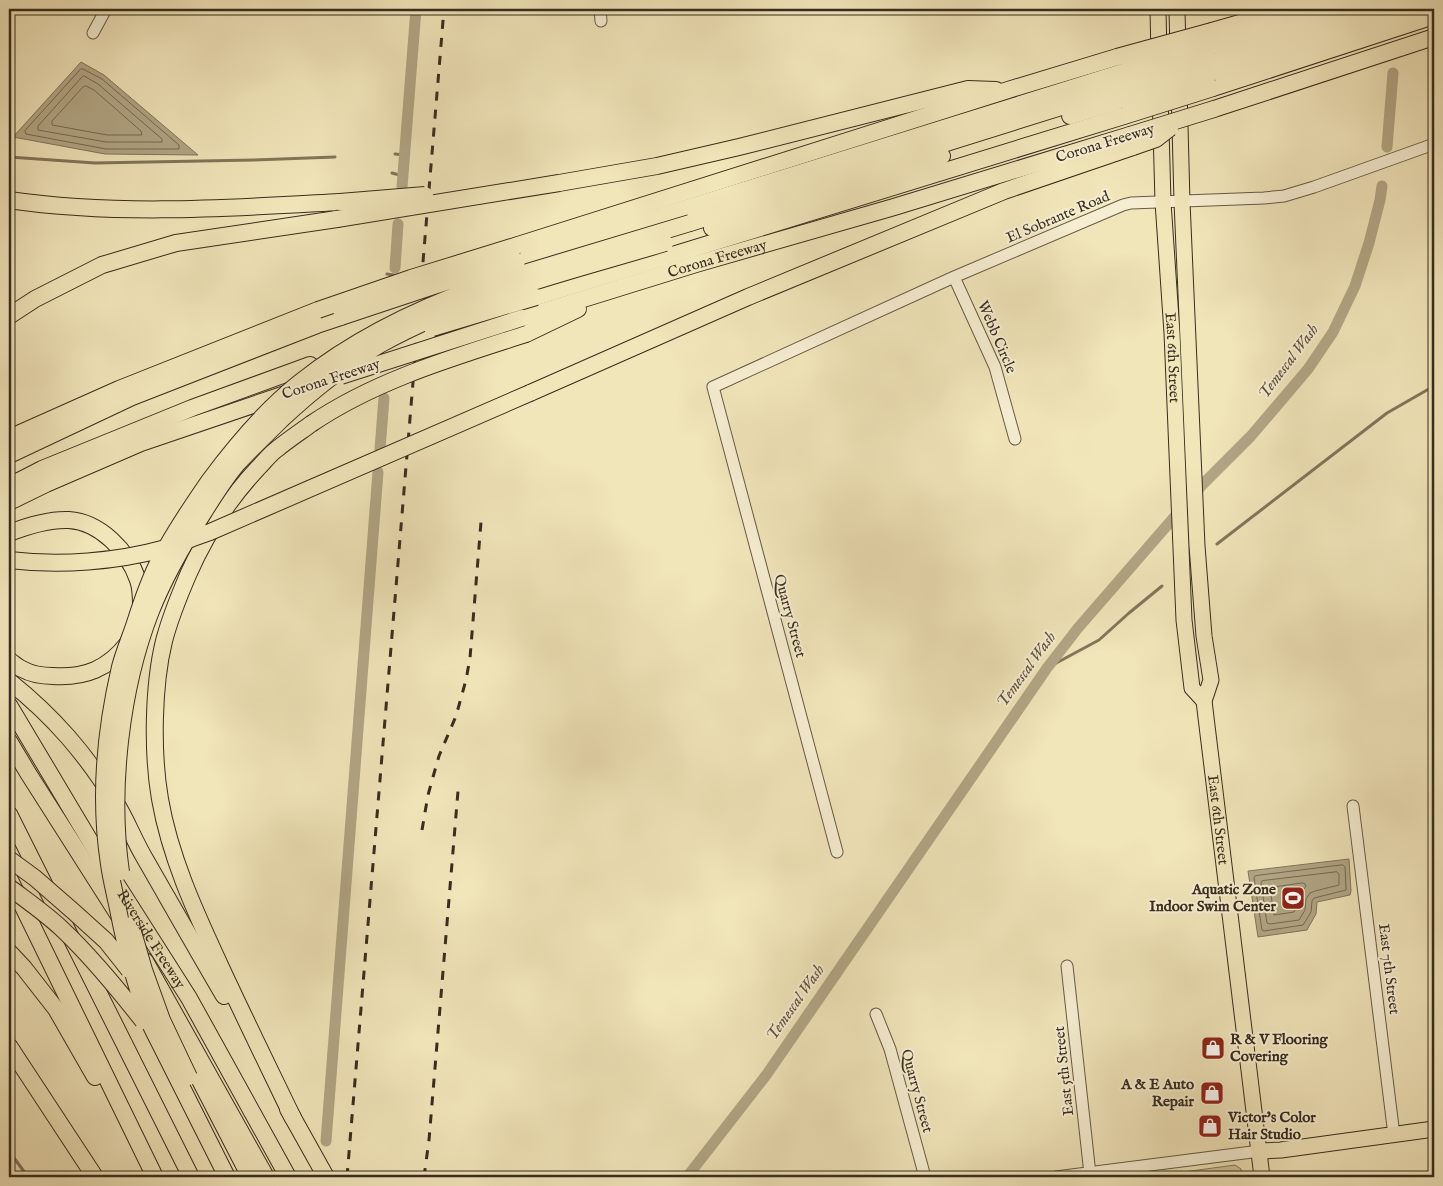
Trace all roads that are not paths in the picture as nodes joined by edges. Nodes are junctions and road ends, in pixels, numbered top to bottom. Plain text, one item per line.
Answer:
1 (106, 9) edge
2 (600, 9) edge
3 (1158, 9) edge
4 (1177, 9) edge
5 (1290, 9) edge
6 (1336, 9) edge
7 (1379, 9) edge
8 (1429, 14) edge
9 (601, 21) dead end
10 (1354, 29) junction
11 (92, 33) dead end
12 (1433, 38) edge
13 (1212, 60) junction
14 (1121, 87) junction
15 (1008, 90) junction
16 (1132, 141) junction
17 (1430, 145) edge
18 (559, 183) junction
19 (9, 200) edge
20 (1163, 202) junction
21 (1182, 202) junction
22 (692, 228) junction
23 (517, 253) junction
24 (954, 278) junction
25 (9, 316) edge
26 (524, 326) junction
27 (713, 387) joint
28 (9, 438) edge
29 (1015, 439) dead end
30 (9, 455) edge
31 (9, 486) edge
32 (9, 502) edge
33 (9, 533) edge
34 (9, 560) edge
35 (9, 660) edge
36 (9, 680) edge
37 (1204, 701) junction
38 (9, 705) edge
39 (9, 741) edge
40 (1353, 806) dead end
41 (9, 814) edge
42 (837, 852) dead end
43 (9, 859) edge
44 (9, 878) edge
45 (9, 887) edge
46 (9, 952) edge
47 (1067, 966) dead end
48 (876, 1014) dead end
49 (9, 1046) edge
50 (293, 1118) junction
51 (1434, 1129) edge
52 (1394, 1135) junction
53 (1260, 1151) junction
54 (1090, 1174) junction
55 (95, 1177) edge
56 (151, 1177) edge
57 (155, 1177) edge
58 (191, 1177) edge
59 (228, 1177) edge
60 (233, 1177) edge
61 (240, 1177) edge
62 (250, 1177) edge
63 (266, 1177) edge
64 (288, 1177) edge
65 (326, 1177) edge
66 (924, 1177) edge
67 (1056, 1177) edge
68 (1262, 1177) edge

1 - 11 street
2 - 9 street
3 - 20 main road, East 6th Street
4 - 21 main road, East 6th Street
5 - 13 highway
6 - 13 highway
7 - 10 highway
8 - 10 highway
10 - 13 highway
10 - 13 highway
12 - 16 highway, bridge
13 - 14 highway, bridge
13 - 14 highway, bridge
13 - 14 highway, bridge
14 - 15 highway
14 - 22 highway
14 - 23 highway
14 - 31 highway, bridge
15 - 18 highway
15 - 23 highway
16 - 26 highway, Corona Freeway
16 - 34 highway, bridge
17 - 21 street, El Sobrante Road
18 - 19 highway, bridge
18 - 25 highway, bridge
20 - 21 street, El Sobrante Road
20 - 24 street, El Sobrante Road
20 - 37 main road, East 6th Street
21 - 37 main road, East 6th Street
22 - 59 highway, bridge
22 - 61 highway, bridge
23 - 28 highway, bridge
23 - 30 highway, bridge
24 - 27 street, El Sobrante Road
24 - 29 street, Webb Circle
26 - 32 highway, Corona Freeway, bridge
26 - 50 highway, bridge
27 - 42 street, Quarry Street
33 - 35 highway
36 - 50 highway, bridge
37 - 53 main road, East 6th Street
38 - 64 highway, Riverside Freeway
39 - 63 highway
40 - 52 street, East 7th Street
41 - 58 highway
43 - 62 highway, bridge
44 - 57 highway
45 - 60 highway, bridge
46 - 56 highway
47 - 54 street, East 5th Street
48 - 66 street, Quarry Street
49 - 55 highway
50 - 65 highway
51 - 52 main road
52 - 53 main road
53 - 54 street
53 - 68 main road, East 6th Street
54 - 67 street

